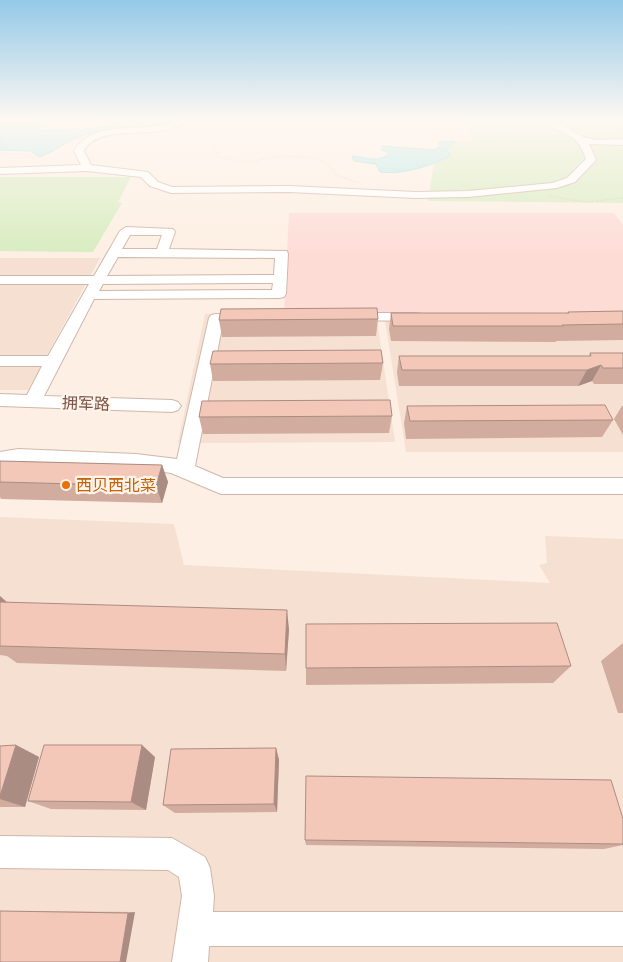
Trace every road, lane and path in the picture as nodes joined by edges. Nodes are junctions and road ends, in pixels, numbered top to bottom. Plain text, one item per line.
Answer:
1 (86, 165) edge
2 (327, 165) edge
3 (586, 165) edge
4 (87, 168) junction
5 (0, 171) edge
6 (528, 190) junction
7 (373, 193) junction
8 (623, 198) edge
9 (162, 252) junction
10 (114, 253) junction
11 (98, 279) junction
12 (281, 279) junction
13 (0, 280) edge
14 (90, 295) junction
15 (435, 317) edge
16 (266, 318) edge
17 (335, 318) edge
18 (53, 360) junction
19 (0, 361) edge
20 (0, 400) edge
21 (32, 401) junction
22 (172, 406) dead end
23 (0, 459) edge
24 (184, 470) junction
25 (623, 486) edge
26 (0, 852) edge
27 (194, 929) junction
28 (623, 929) edge
29 (190, 962) edge

1 - 4 street
2 - 7 path
3 - 6 street
4 - 5 street
4 - 7 street
6 - 7 street
6 - 8 path
9 - 10 street
9 - 10 street
9 - 12 street
10 - 11 street
11 - 12 street
11 - 13 street
11 - 14 street
12 - 14 street
14 - 18 street
15 - 17 street
16 - 24 street
18 - 19 street
18 - 21 street
20 - 21 street, 拥军路
21 - 22 street, 拥军路
23 - 24 street
24 - 25 street
26 - 27 street
27 - 28 street
27 - 29 street

